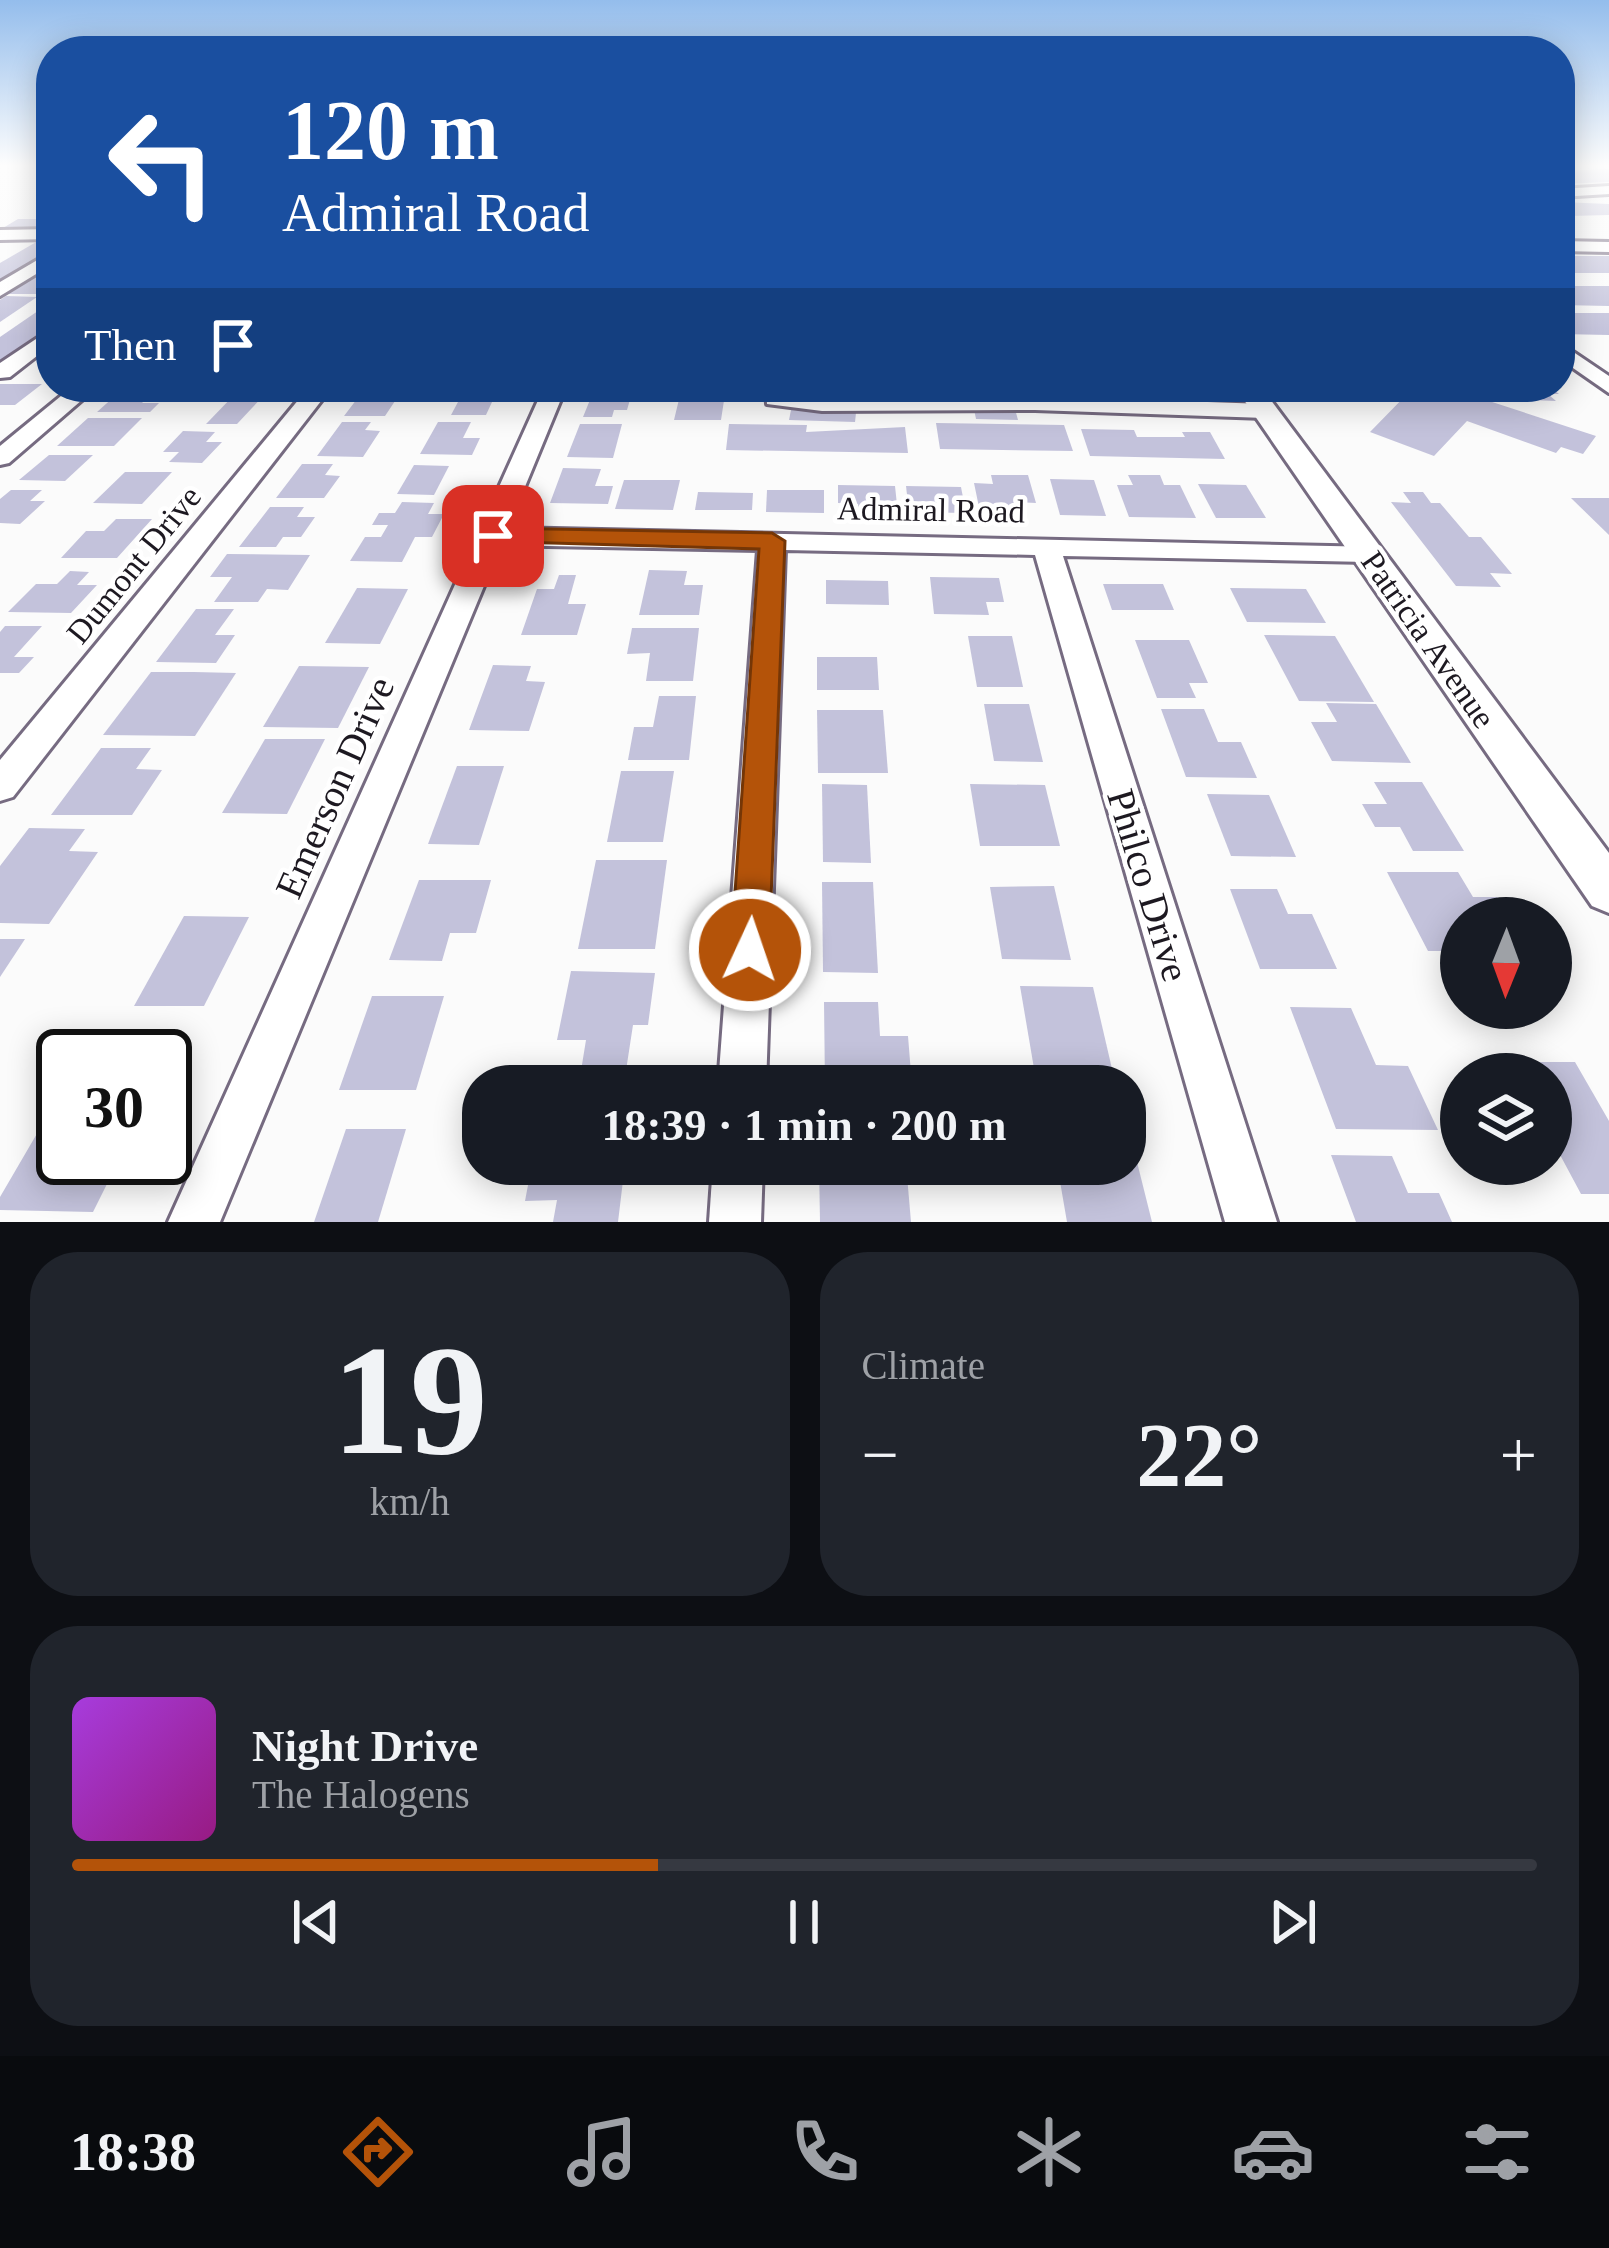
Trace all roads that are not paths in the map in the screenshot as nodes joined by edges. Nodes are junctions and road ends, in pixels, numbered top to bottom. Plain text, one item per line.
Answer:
1 (36, 234) edge
2 (0, 235) edge
3 (1575, 246) edge
4 (1609, 247) edge
5 (36, 267) edge
6 (0, 290) edge
7 (36, 346) edge
8 (1575, 360) edge
9 (1, 372) edge
10 (31, 373) dead end
11 (1609, 386) edge
12 (68, 402) edge
13 (309, 402) edge
14 (549, 402) edge
15 (814, 402) edge
16 (1090, 402) edge
17 (1258, 402) edge
18 (0, 458) edge
19 (493, 536) junction
20 (772, 541) junction
21 (1046, 547) junction
22 (1368, 553) junction
23 (0, 787) edge
24 (1609, 891) edge
25 (743, 1065) edge
26 (737, 1185) edge
27 (194, 1222) edge
28 (734, 1222) edge
29 (1251, 1222) edge

1 - 2 street
3 - 4 street
5 - 6 street
7 - 9 street
8 - 11 street
9 - 10 street
12 - 18 street
13 - 23 street, Dumont Drive
14 - 19 street, Emerson Drive
15 - 16 street
17 - 22 street, Patricia Avenue
19 - 20 street, Admiral Road
19 - 27 street, Emerson Drive
20 - 21 street, Admiral Road
20 - 25 street
21 - 22 street, Admiral Road
21 - 29 street, Philco Drive
22 - 24 street, Patricia Avenue
26 - 28 street

